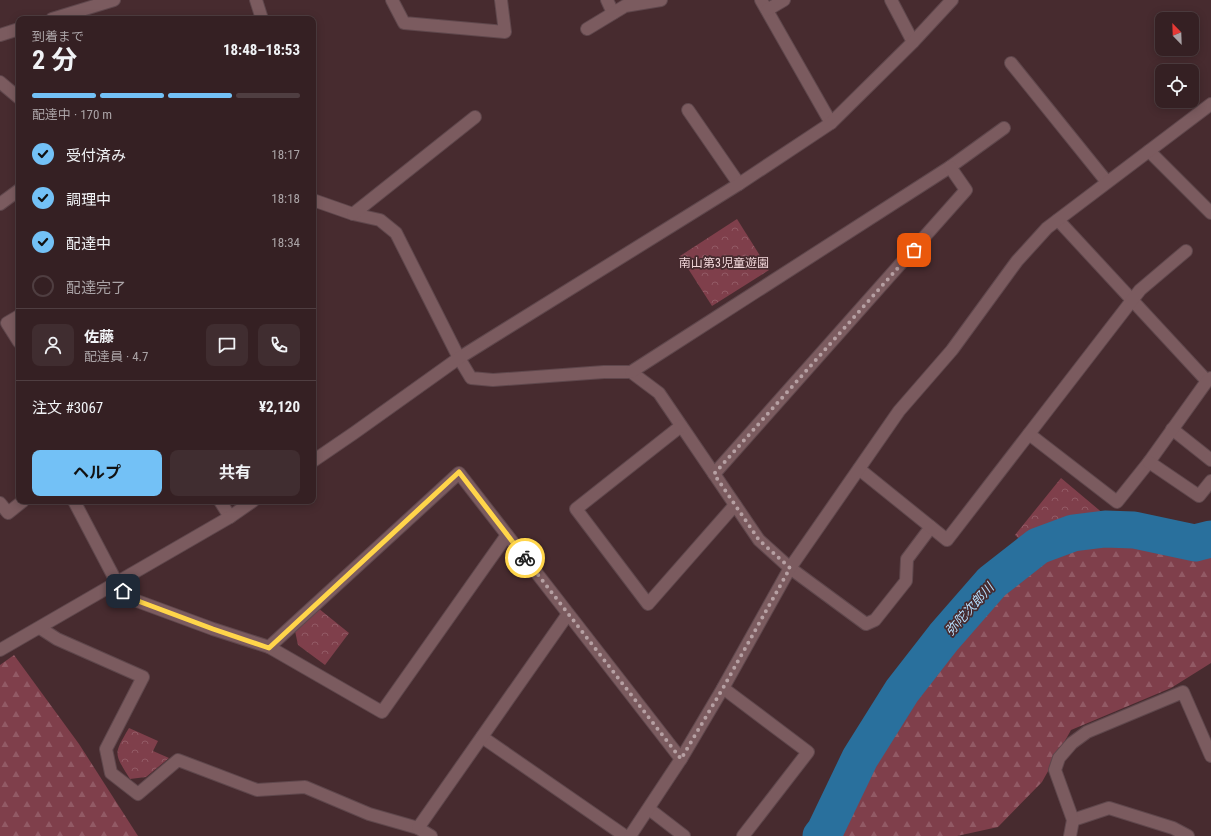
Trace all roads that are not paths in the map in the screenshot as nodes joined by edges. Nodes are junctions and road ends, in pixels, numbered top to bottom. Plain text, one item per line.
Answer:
1 (114, 0) edge
2 (256, 0) edge
3 (392, 0) edge
4 (501, 0) edge
5 (607, 0) edge
6 (661, 0) edge
7 (784, 0) edge
8 (891, 0) edge
9 (952, 0) edge
10 (95, 2) edge
11 (764, 5) edge
12 (613, 13) junction
13 (60, 16) edge
14 (261, 16) edge
15 (587, 29) dead end
16 (16, 30) edge
17 (0, 35) edge
18 (913, 42) junction
19 (1011, 63) dead end
20 (1, 84) edge
21 (16, 96) edge
22 (1211, 104) edge
23 (688, 110) dead end
24 (475, 117) dead end
25 (831, 123) junction
26 (1004, 128) dead end
27 (1149, 151) junction
28 (950, 167) junction
29 (1107, 182) junction
30 (738, 184) junction
31 (16, 192) edge
32 (316, 201) edge
33 (0, 204) edge
34 (1211, 213) edge
35 (353, 214) junction
36 (1058, 220) junction
37 (1186, 251) dead end
38 (1132, 301) junction
39 (16, 318) edge
40 (16, 337) edge
41 (459, 358) junction
42 (631, 372) junction
43 (1209, 380) edge
44 (681, 426) junction
45 (1172, 429) junction
46 (1029, 434) junction
47 (316, 459) edge
48 (1211, 460) edge
49 (1149, 462) junction
50 (859, 469) junction
51 (714, 474) junction
52 (1211, 481) edge
53 (0, 503) edge
54 (19, 504) edge
55 (76, 504) edge
56 (222, 504) edge
57 (249, 504) edge
58 (735, 505) junction
59 (230, 517) junction
60 (931, 527) junction
61 (507, 535) junction
62 (790, 568) junction
63 (117, 584) junction
64 (568, 614) junction
65 (40, 628) junction
66 (269, 648) junction
67 (0, 650) edge
68 (723, 688) junction
69 (482, 737) junction
70 (1211, 756) edge
71 (681, 759) junction
72 (649, 809) junction
73 (1073, 820) junction
74 (418, 828) junction
75 (431, 836) edge
76 (625, 836) edge
77 (630, 836) edge
78 (684, 836) edge
79 (743, 836) edge
80 (1070, 836) edge
81 (1188, 836) edge

1 - 10 street
2 - 14 street
3 - 4 street
5 - 12 street
6 - 12 street
7 - 11 street
8 - 18 street
9 - 18 street
10 - 13 street
11 - 25 street
12 - 15 street
16 - 17 street
18 - 25 street
19 - 29 street
20 - 21 street
22 - 27 street
23 - 30 street
24 - 35 street
25 - 30 street
26 - 28 street
27 - 29 street
27 - 34 street
28 - 42 street
28 - 51 street
29 - 36 street
30 - 41 street
31 - 33 street
32 - 35 street
35 - 41 street
36 - 38 street
36 - 50 street
37 - 38 street
38 - 43 street
38 - 46 street
39 - 40 street
41 - 42 street
41 - 47 street
42 - 44 street
43 - 45 street
44 - 51 street
44 - 58 street
45 - 48 street
45 - 49 street
46 - 49 street
46 - 60 street
49 - 52 street
50 - 60 street
50 - 62 street
51 - 58 street
53 - 54 street
55 - 63 street
56 - 59 street
57 - 59 street
58 - 62 street
59 - 63 street
60 - 62 street
61 - 64 street
61 - 66 street
61 - 66 street
62 - 68 street
63 - 65 street
63 - 66 street
64 - 69 street
64 - 71 street
65 - 67 street
65 - 74 street
68 - 71 street
68 - 79 street
69 - 74 street
69 - 76 street
70 - 73 street
71 - 72 street
72 - 77 street
72 - 78 street
73 - 80 street
73 - 81 street
74 - 75 street

